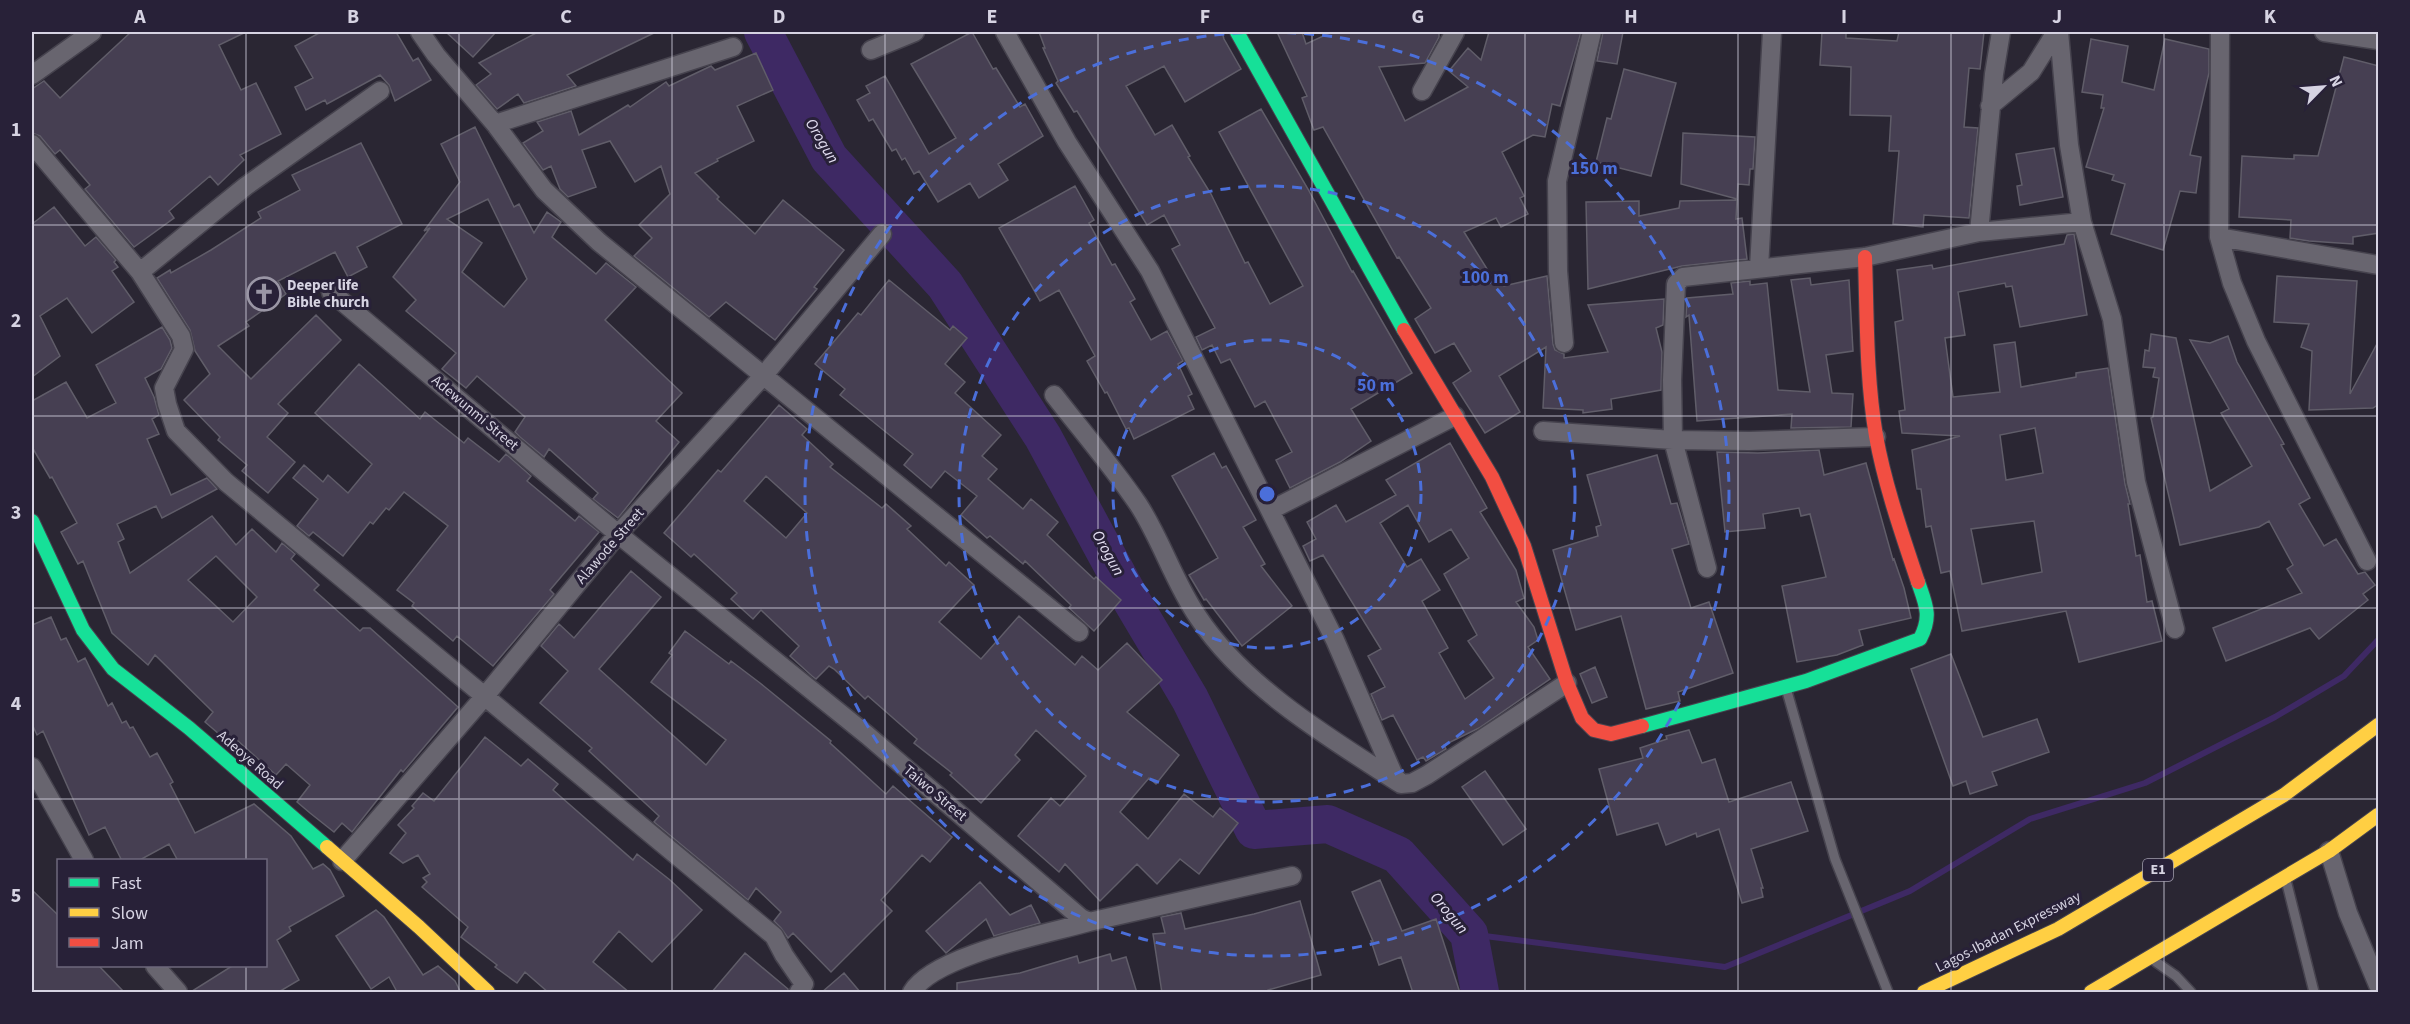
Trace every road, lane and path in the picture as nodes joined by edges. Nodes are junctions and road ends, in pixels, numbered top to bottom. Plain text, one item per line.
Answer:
1 (92, 32) edge
2 (420, 32) edge
3 (915, 32) edge
4 (1005, 32) edge
5 (1238, 32) edge
6 (1455, 32) edge
7 (1592, 32) edge
8 (1772, 32) edge
9 (2001, 32) edge
10 (2057, 32) edge
11 (2220, 32) edge
12 (2324, 32) edge
13 (2379, 40) edge
14 (733, 47) dead end
15 (871, 50) dead end
16 (32, 75) edge
17 (380, 91) dead end
18 (1422, 91) dead end
19 (1990, 106) junction
20 (495, 124) junction
21 (32, 144) edge
22 (2082, 222) junction
23 (1978, 232) junction
24 (882, 234) dead end
25 (2219, 237) junction
26 (1864, 257) junction
27 (2379, 265) edge
28 (1760, 268) junction
29 (140, 272) junction
30 (331, 292) dead end
31 (1564, 343) dead end
32 (764, 375) junction
33 (1054, 395) dead end
34 (1455, 416) junction
35 (1543, 431) dead end
36 (1876, 437) junction
37 (1673, 440) junction
38 (1271, 510) junction
39 (32, 521) edge
40 (618, 534) junction
41 (2367, 561) dead end
42 (1707, 568) dead end
43 (2175, 629) dead end
44 (1079, 632) dead end
45 (1567, 683) junction
46 (1786, 688) junction
47 (485, 696) junction
48 (2379, 725) edge
49 (32, 767) edge
50 (1401, 784) junction
51 (2379, 815) edge
52 (2329, 851) junction
53 (83, 859) edge
54 (342, 861) junction
55 (1292, 876) dead end
56 (2286, 877) junction
57 (1089, 922) junction
58 (2149, 958) junction
59 (156, 967) edge
60 (2379, 985) edge
61 (178, 993) edge
62 (488, 993) edge
63 (799, 993) edge
64 (912, 993) edge
65 (1888, 993) edge
66 (1924, 993) edge
67 (2091, 993) edge
68 (2191, 993) edge
69 (2314, 993) edge

1 - 16 street
2 - 20 street
3 - 15 street
4 - 38 street
5 - 34 main road
6 - 18 street
7 - 31 street
8 - 28 street
9 - 19 street
10 - 19 street
10 - 22 street
11 - 25 street
12 - 13 street
14 - 20 street
17 - 29 street
19 - 23 street
20 - 32 street
21 - 29 street
22 - 23 street
22 - 43 street
23 - 26 street
24 - 32 street, Alawode Street
25 - 27 street
25 - 41 street
26 - 28 street
26 - 36 main road
28 - 37 street
29 - 47 street
30 - 40 street, Adewunmi Street
32 - 40 street, Alawode Street
32 - 44 street
33 - 50 street
34 - 38 street
34 - 45 main road
35 - 37 street
36 - 37 street
36 - 46 main road
37 - 42 street
38 - 50 street
39 - 54 main road, Adeoye Road
40 - 47 street, Alawode Street
40 - 57 street, Taiwo Street
45 - 46 main road
45 - 50 street
46 - 65 lane
47 - 54 street, Alawode Street
47 - 63 street
48 - 66 main road, Lagos-Ibadan Expressway / E1
49 - 53 street
51 - 52 main road
52 - 56 main road
52 - 60 street
54 - 62 main road, Adeoye Road
55 - 57 street
56 - 58 main road
56 - 69 lane
57 - 64 street
58 - 67 main road
58 - 68 lane
59 - 61 street

